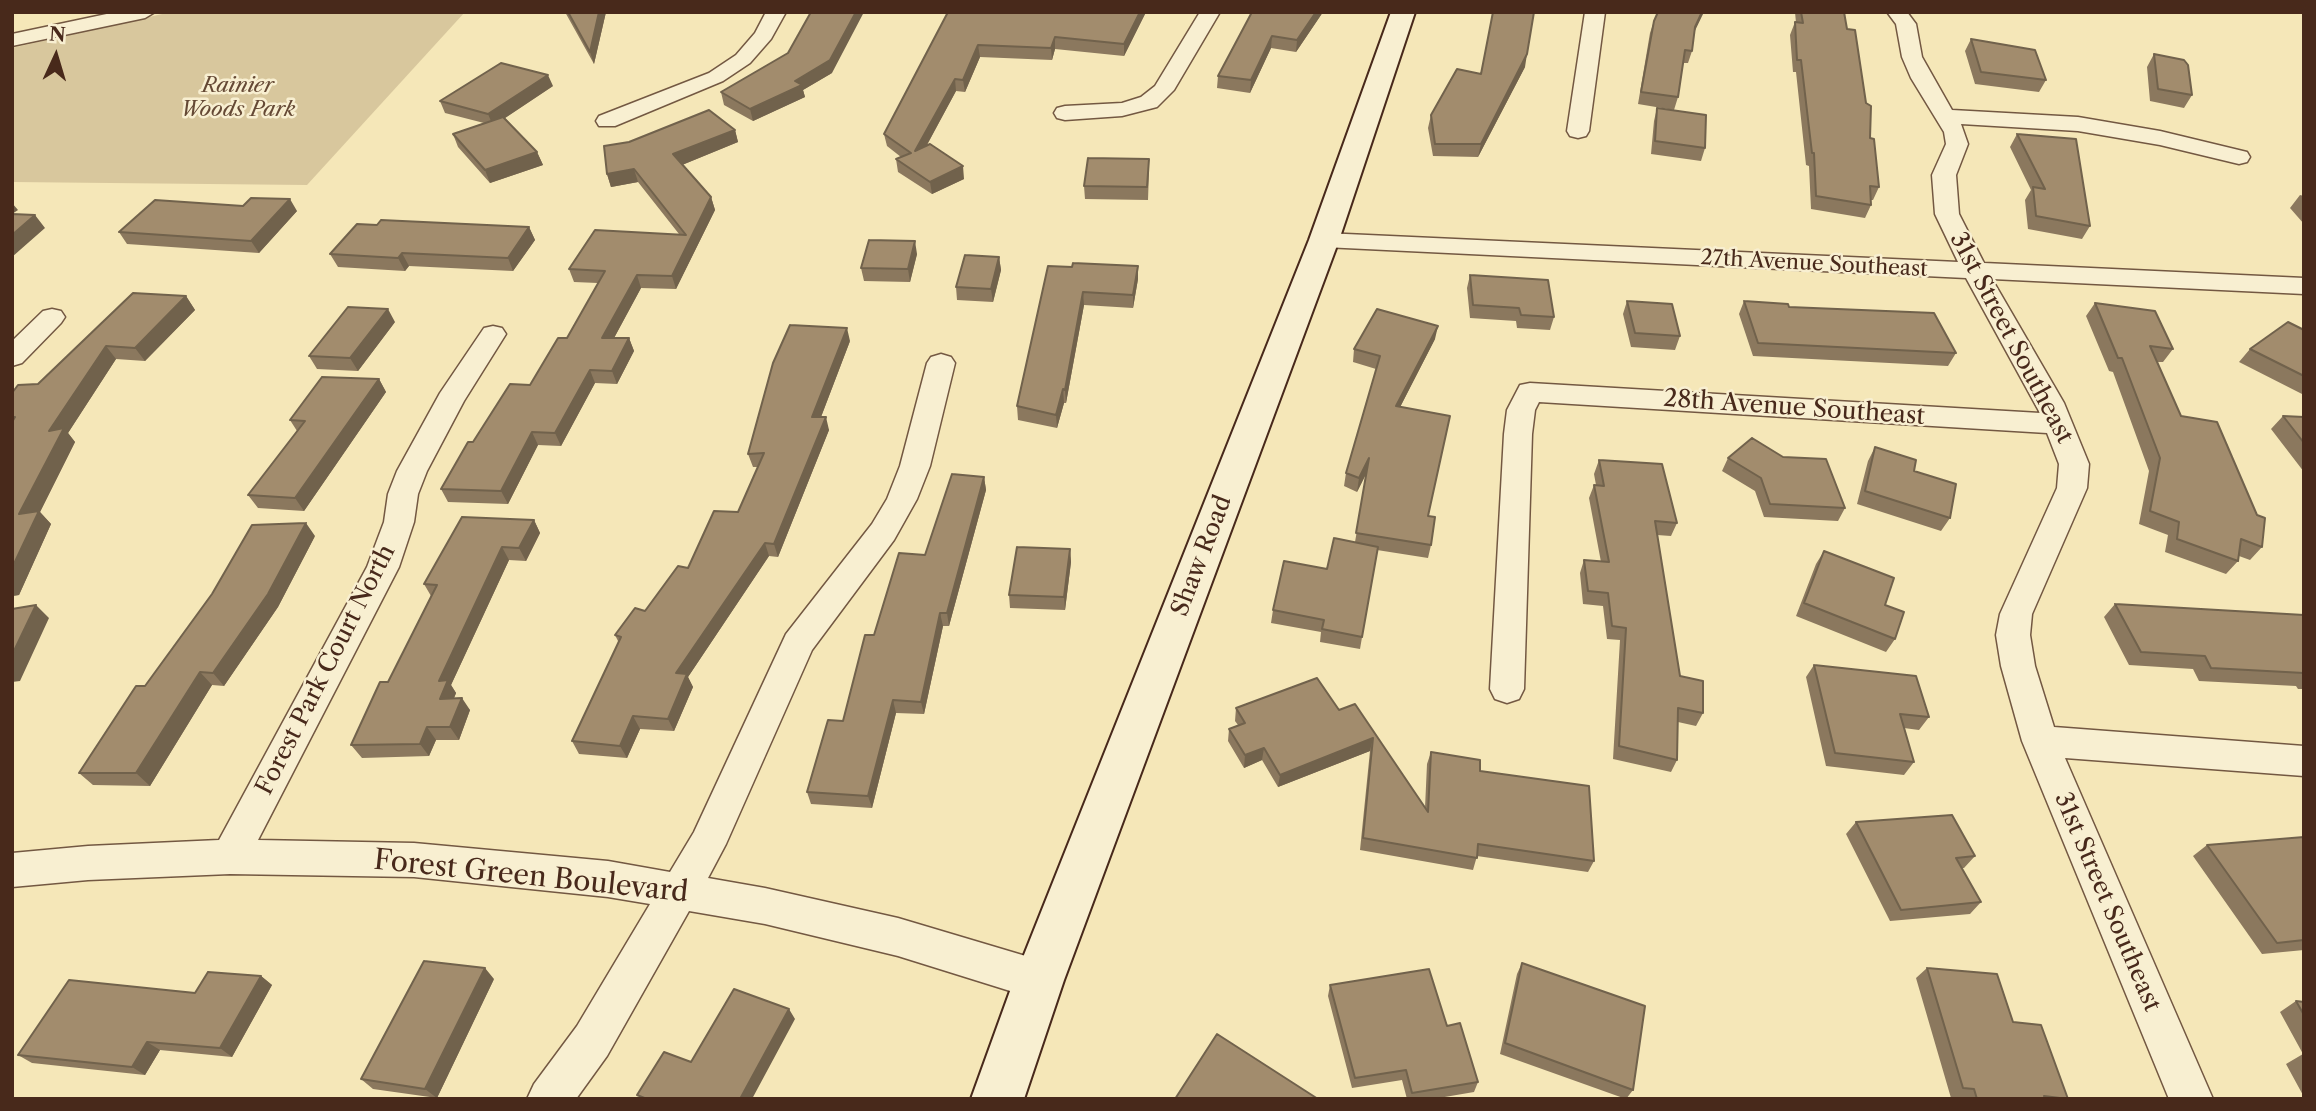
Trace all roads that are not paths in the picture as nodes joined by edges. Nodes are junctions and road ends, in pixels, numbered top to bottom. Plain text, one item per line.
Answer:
1 (145, 12) edge
2 (776, 12) edge
3 (1210, 12) edge
4 (1403, 12) edge
5 (1595, 12) edge
6 (1897, 12) edge
7 (12, 40) edge
8 (1065, 113) dead end
9 (1945, 116) junction
10 (607, 121) dead end
11 (1578, 131) dead end
12 (2239, 157) dead end
13 (1324, 240) junction
14 (1975, 271) junction
15 (2304, 286) edge
16 (52, 317) dead end
17 (493, 334) dead end
18 (12, 356) edge
19 (941, 363) dead end
20 (2057, 424) junction
21 (1507, 688) dead end
22 (2040, 741) junction
23 (2304, 761) edge
24 (230, 857) junction
25 (12, 870) edge
26 (680, 890) junction
27 (1039, 980) junction
28 (549, 1099) edge
29 (997, 1099) edge
30 (2191, 1099) edge

1 - 7 street
2 - 10 street
3 - 8 street
4 - 13 main road, Shaw Road
5 - 11 street
6 - 9 street, 31st Street Southeast
9 - 12 street
9 - 14 street, 31st Street Southeast
13 - 14 street, 27th Avenue Southeast
13 - 27 main road, Shaw Road
14 - 15 street, 27th Avenue Southeast
14 - 20 street, 31st Street Southeast
16 - 18 street
17 - 24 street, Forest Park Court North
19 - 26 street
20 - 21 street, 28th Avenue Southeast
20 - 22 street, 31st Street Southeast
22 - 23 street
22 - 30 street, 31st Street Southeast
24 - 25 street, Forest Green Boulevard
24 - 26 street, Forest Green Boulevard
26 - 27 street, Forest Green Boulevard
26 - 28 street
27 - 29 main road, Shaw Road

